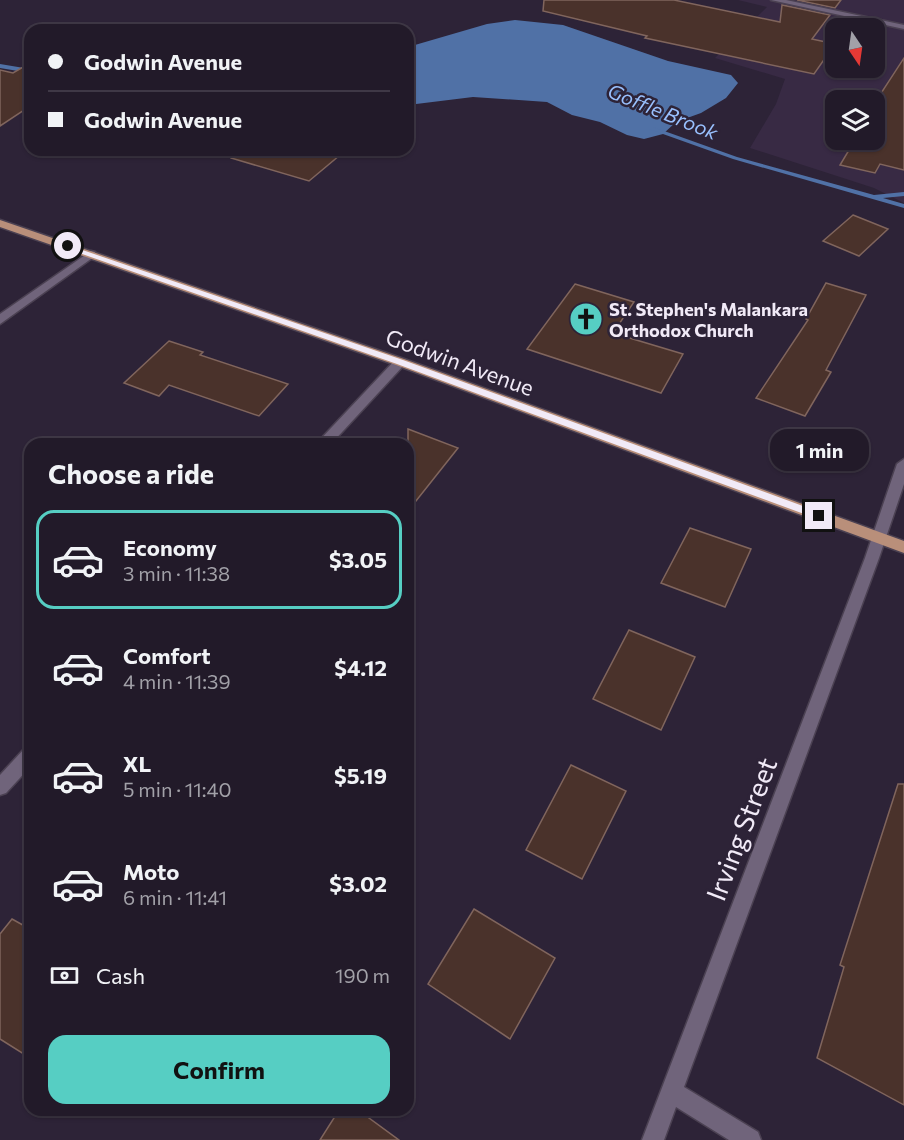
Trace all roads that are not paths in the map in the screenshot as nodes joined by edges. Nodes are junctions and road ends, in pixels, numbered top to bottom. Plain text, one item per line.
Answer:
1 (775, 0) edge
2 (799, 2) edge
3 (904, 27) edge
4 (0, 223) edge
5 (90, 254) junction
6 (0, 320) edge
7 (400, 362) junction
8 (329, 438) edge
9 (904, 464) edge
10 (879, 538) junction
11 (904, 547) edge
12 (24, 761) edge
13 (0, 787) edge
14 (671, 1092) junction
15 (653, 1140) edge
16 (750, 1140) edge

1 - 2 street
2 - 3 street
4 - 5 main road, Godwin Avenue
5 - 6 street
5 - 7 main road, Godwin Avenue
7 - 8 street
7 - 10 main road, Godwin Avenue
9 - 10 street, Irving Street
10 - 11 main road, Godwin Avenue
10 - 14 street, Irving Street
12 - 13 street
14 - 15 street, Irving Street
14 - 16 street

